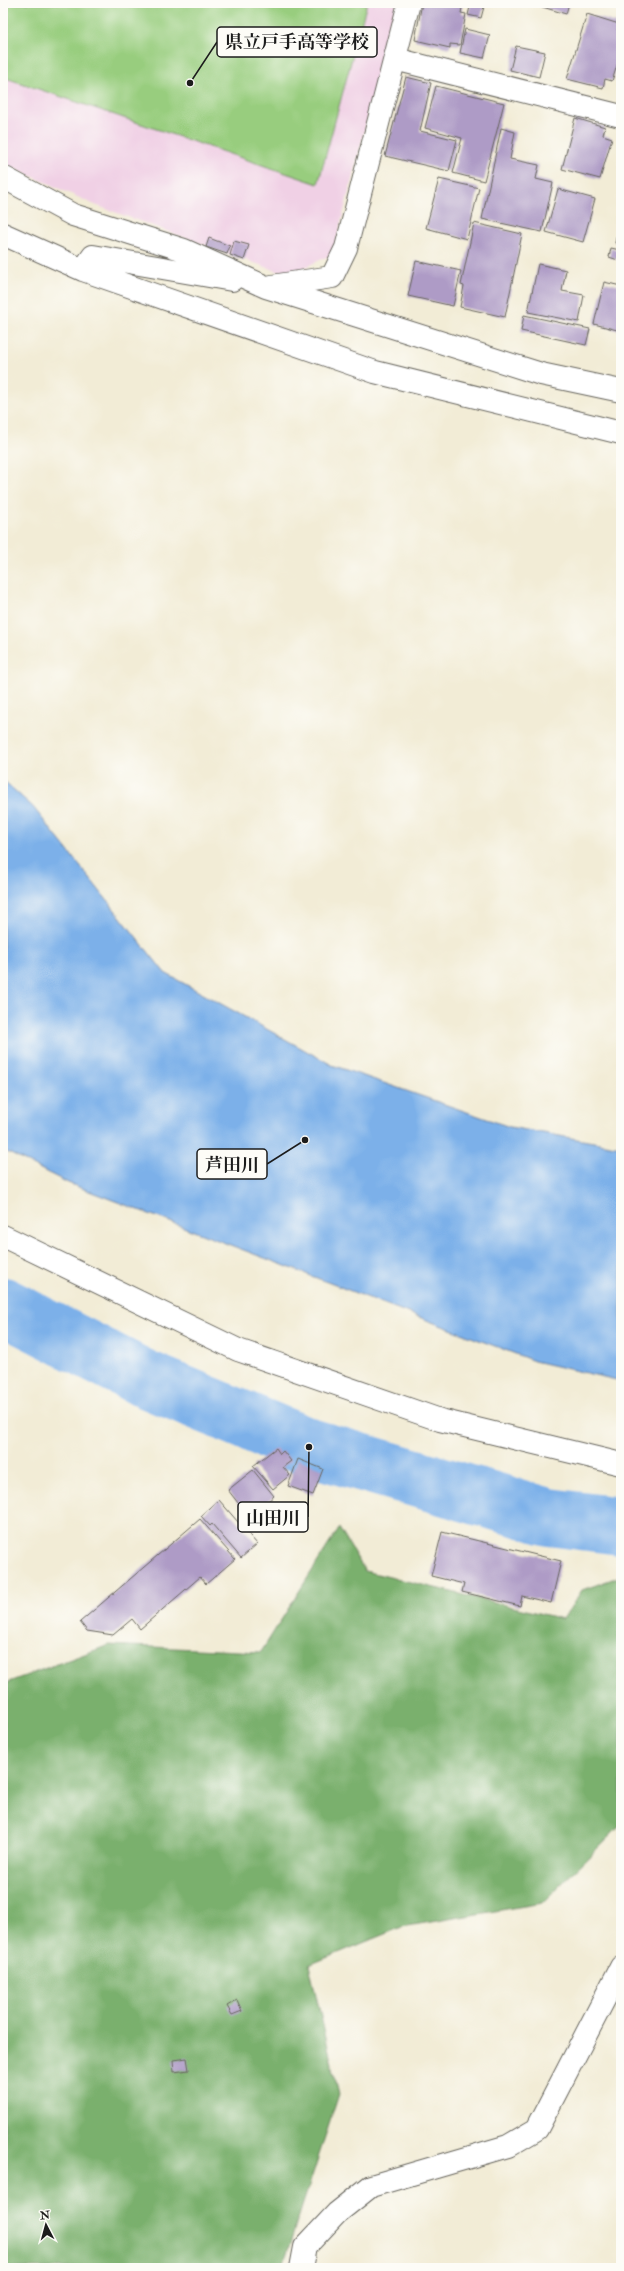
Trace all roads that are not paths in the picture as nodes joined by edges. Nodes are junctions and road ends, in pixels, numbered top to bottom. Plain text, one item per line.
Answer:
1 (409, 3) edge
2 (395, 58) junction
3 (621, 116) edge
4 (3, 177) edge
5 (3, 234) edge
6 (83, 270) junction
7 (266, 286) junction
8 (621, 391) edge
9 (621, 433) edge
10 (3, 1236) edge
11 (621, 1464) edge
12 (621, 1967) edge
13 (301, 2268) edge

1 - 2 street
2 - 3 street
2 - 7 street
4 - 7 street
5 - 6 street
6 - 7 street
6 - 9 street
7 - 8 street
10 - 11 street
12 - 13 street

